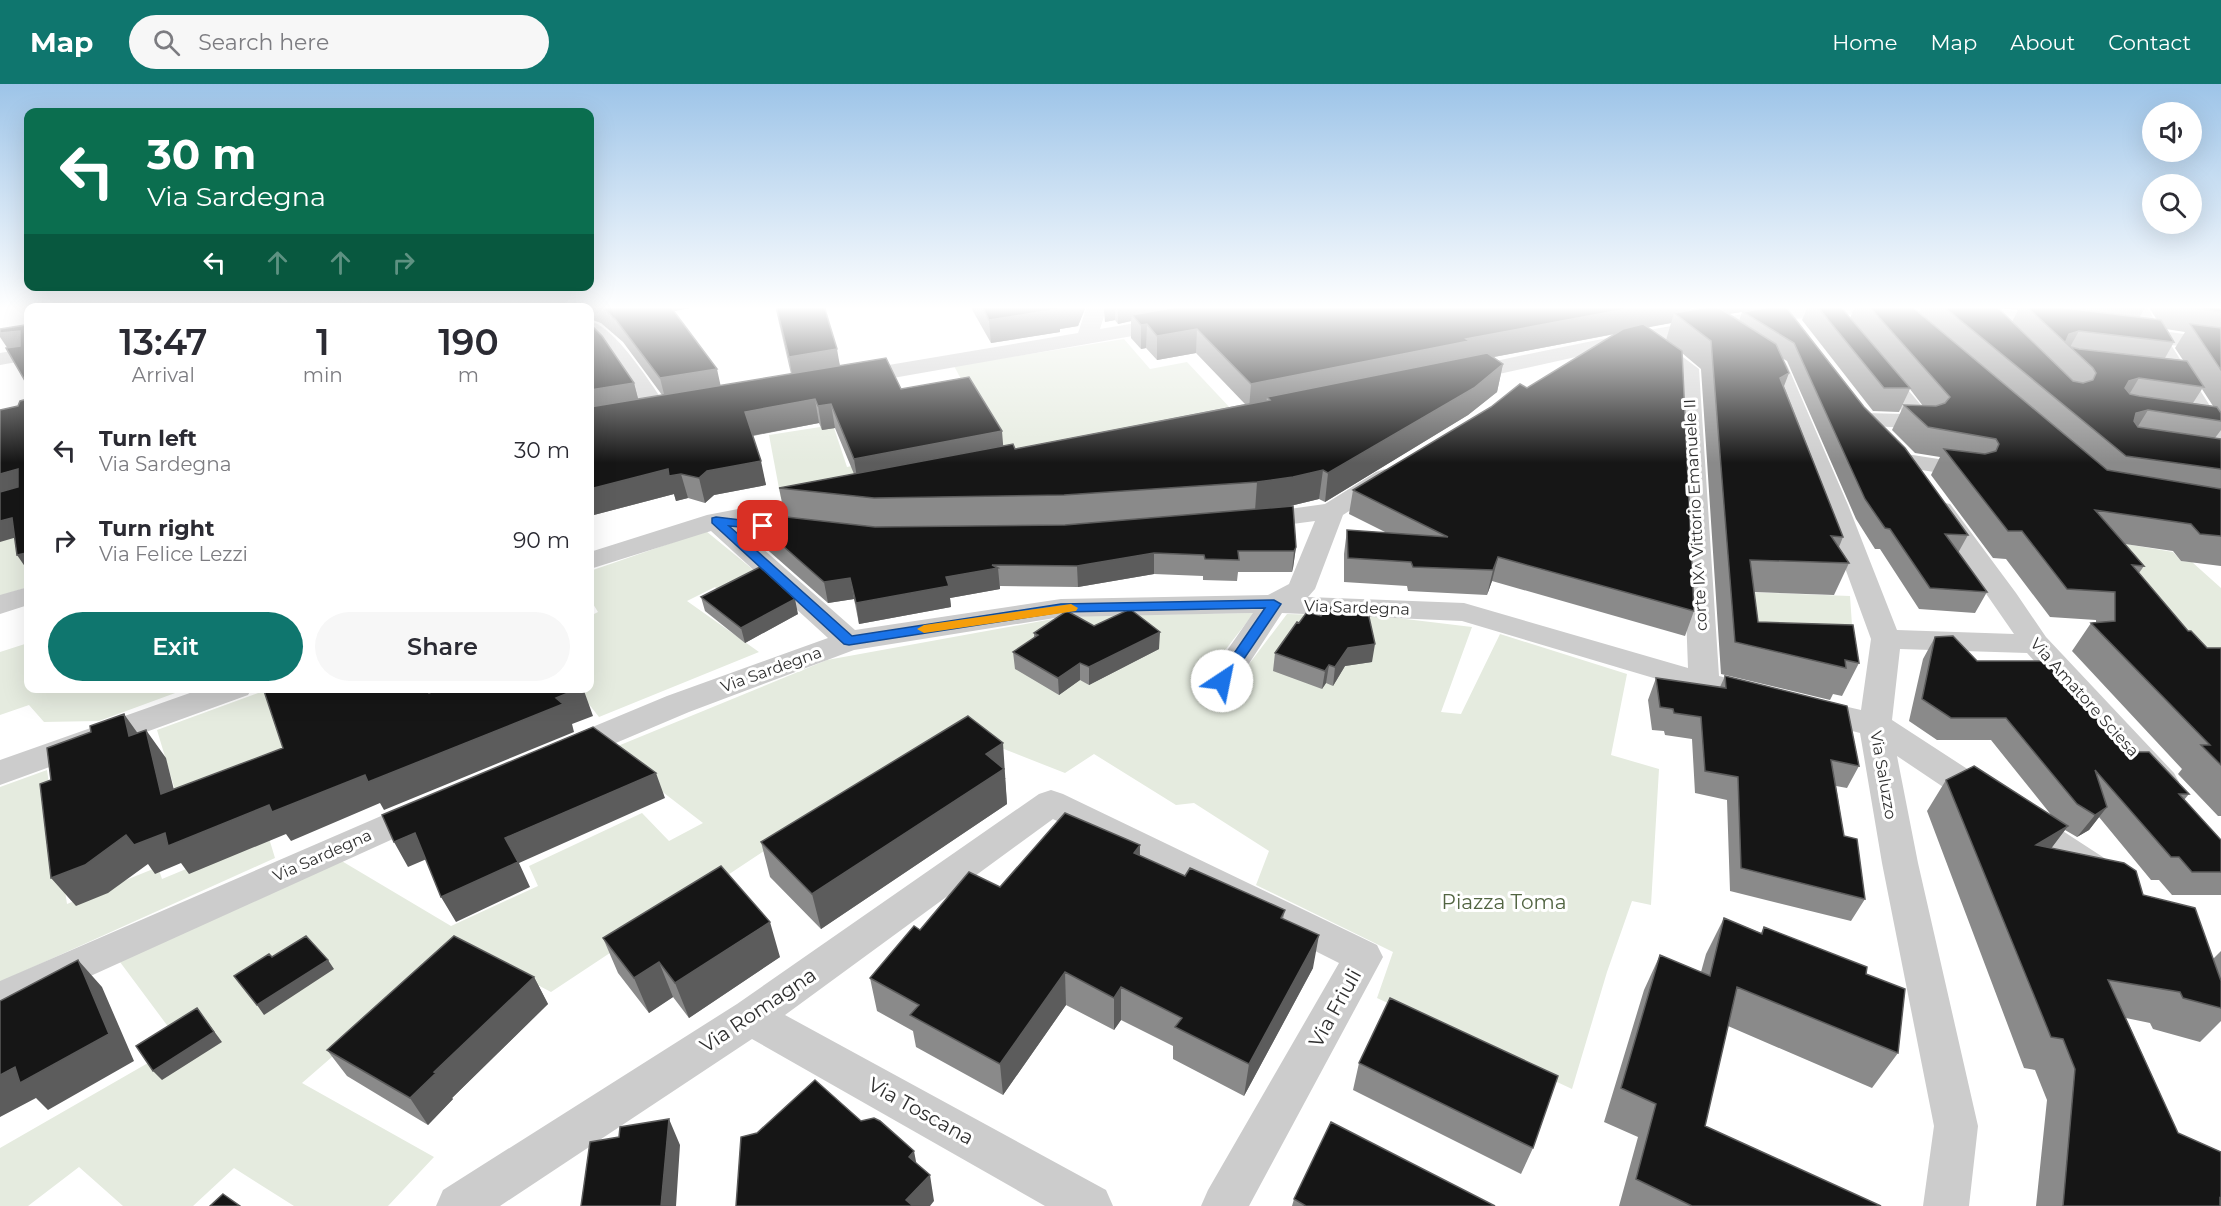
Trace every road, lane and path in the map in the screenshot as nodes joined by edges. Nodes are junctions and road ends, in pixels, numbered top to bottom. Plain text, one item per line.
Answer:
1 (623, 358) edge
2 (967, 358) edge
3 (1673, 358) edge
4 (1763, 358) edge
5 (1870, 358) edge
6 (2168, 358) edge
7 (1536, 359) joint
8 (2157, 375) edge
9 (2180, 377) junction
10 (1446, 378) edge
11 (827, 382) edge
12 (1526, 383) dead end
13 (635, 416) edge
14 (2178, 419) edge
15 (2215, 433) edge
16 (1906, 461) junction
17 (1406, 464) edge
18 (1971, 471) edge
19 (844, 496) edge
20 (1332, 511) junction
21 (716, 521) junction
22 (1232, 523) edge
23 (797, 529) edge
24 (594, 560) edge
25 (24, 597) edge
26 (1274, 604) junction
27 (0, 605) edge
28 (1886, 639) junction
29 (849, 641) junction
30 (2035, 644) junction
31 (1222, 681) dead end
32 (1704, 683) junction
33 (223, 693) edge
34 (1875, 725) junction
35 (537, 763) edge
36 (0, 773) edge
37 (450, 800) edge
38 (2181, 802) edge
39 (1051, 803) joint
40 (2127, 892) edge
41 (0, 1000) edge
42 (751, 1017) junction
43 (459, 1206) edge
44 (1090, 1206) edge
45 (1224, 1206) edge
46 (1946, 1206) edge

1 - 13 street
2 - 11 street
3 - 32 street, corte IX^ Vittorio Emanuele II
4 - 28 street, Via Saluzzo
5 - 16 street, Via Amatore Sciesa
6 - 9 street
7 - 10 street
7 - 12 street
8 - 9 street
9 - 15 street
14 - 15 street
16 - 18 street
16 - 30 street, Via Amatore Sciesa
17 - 20 street
19 - 21 street
20 - 22 street
20 - 26 street
21 - 23 street
21 - 24 street
21 - 29 street
25 - 27 street
26 - 29 street, Via Sardegna
26 - 31 street
26 - 32 street, Via Sardegna
28 - 30 street
28 - 34 street, Via Saluzzo
29 - 35 street, Via Sardegna
30 - 38 street, Via Amatore Sciesa
32 - 34 street, Via Sardegna
33 - 36 street
34 - 40 street, Via Sardegna
34 - 46 street, Via Saluzzo
37 - 41 street, Via Sardegna
39 - 42 street, Via Romagna
39 - 45 street, Via Friuli
42 - 43 street, Via Romagna
42 - 44 street, Via Toscana

